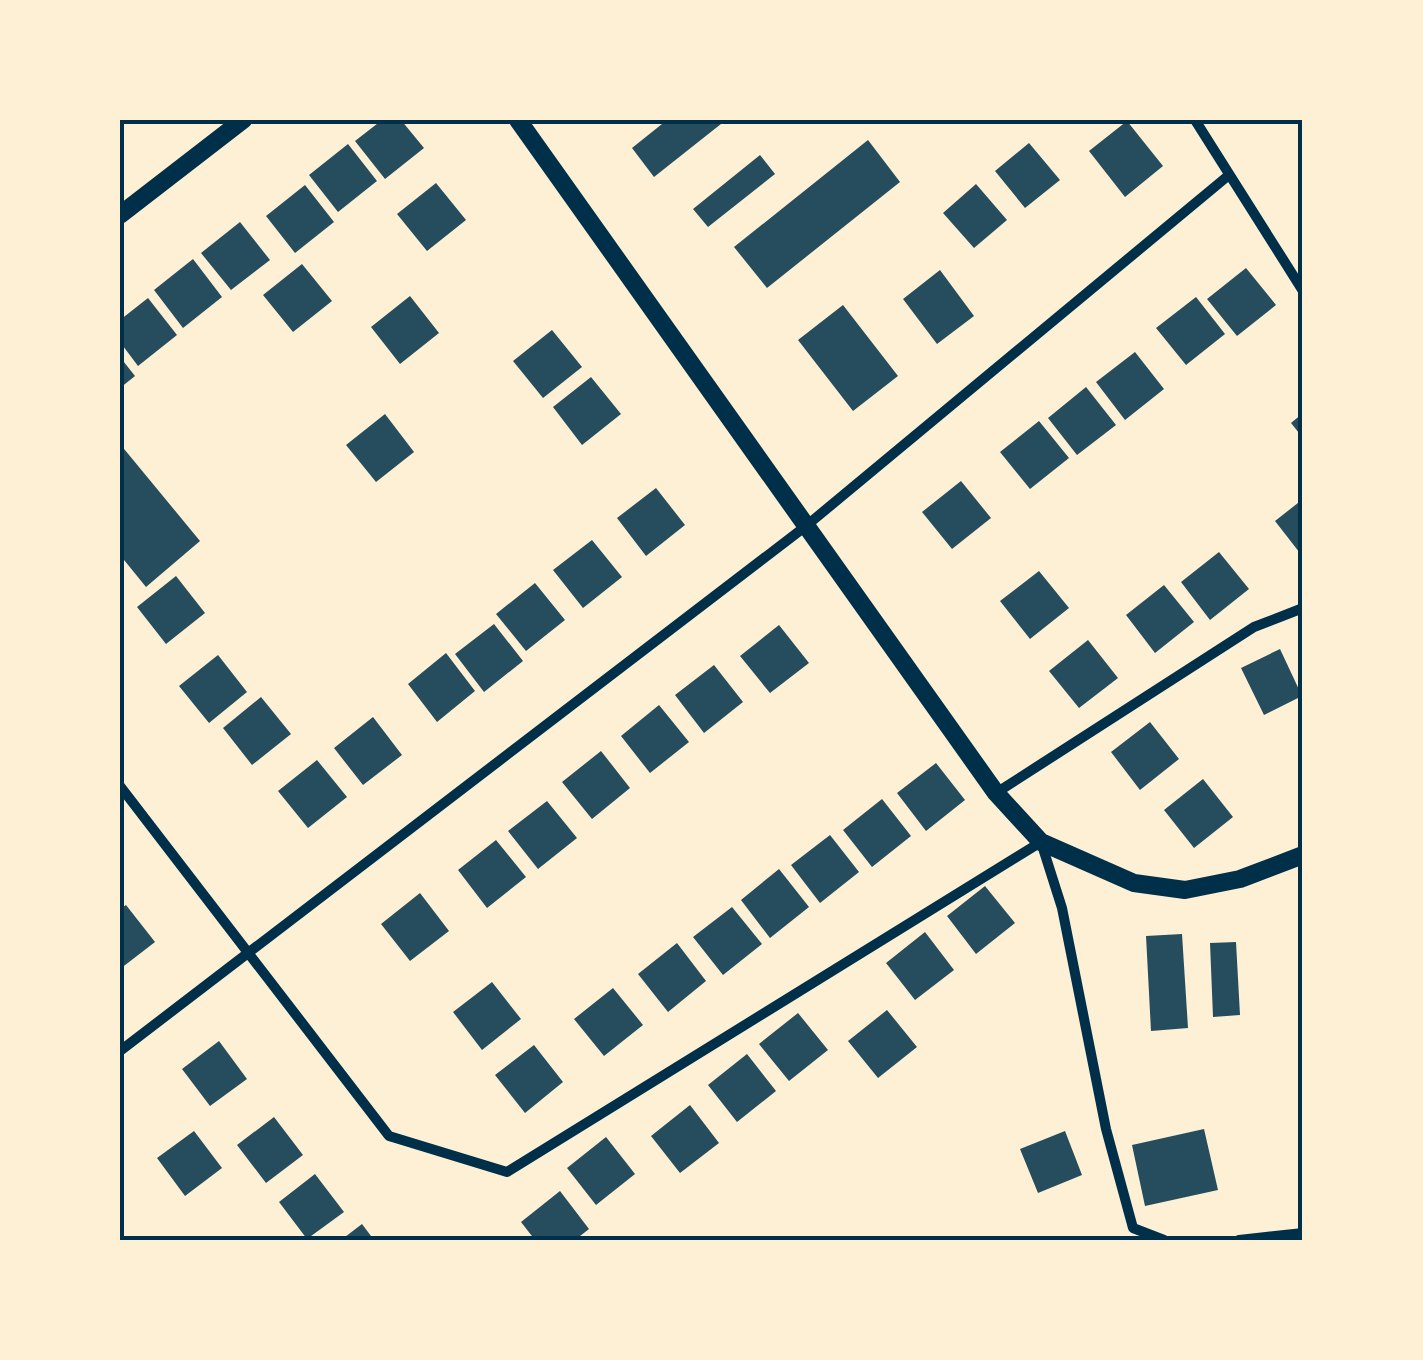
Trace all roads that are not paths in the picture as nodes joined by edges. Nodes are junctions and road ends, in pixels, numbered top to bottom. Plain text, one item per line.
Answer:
1 (242, 120) edge
2 (518, 120) edge
3 (1195, 120) edge
4 (1230, 174) junction
5 (120, 215) edge
6 (1303, 291) edge
7 (806, 526) junction
8 (1303, 608) edge
9 (120, 786) edge
10 (996, 793) junction
11 (1041, 842) junction
12 (1303, 856) edge
13 (249, 953) junction
14 (120, 1051) edge
15 (1303, 1233) edge
16 (1164, 1240) edge
17 (1239, 1240) edge

1 - 5 street
2 - 7 street
3 - 4 street
4 - 6 street
4 - 7 street
7 - 10 street
7 - 13 street
8 - 10 street
9 - 13 street
10 - 11 street
11 - 12 street
11 - 13 street
11 - 16 street
13 - 14 street
15 - 17 street

